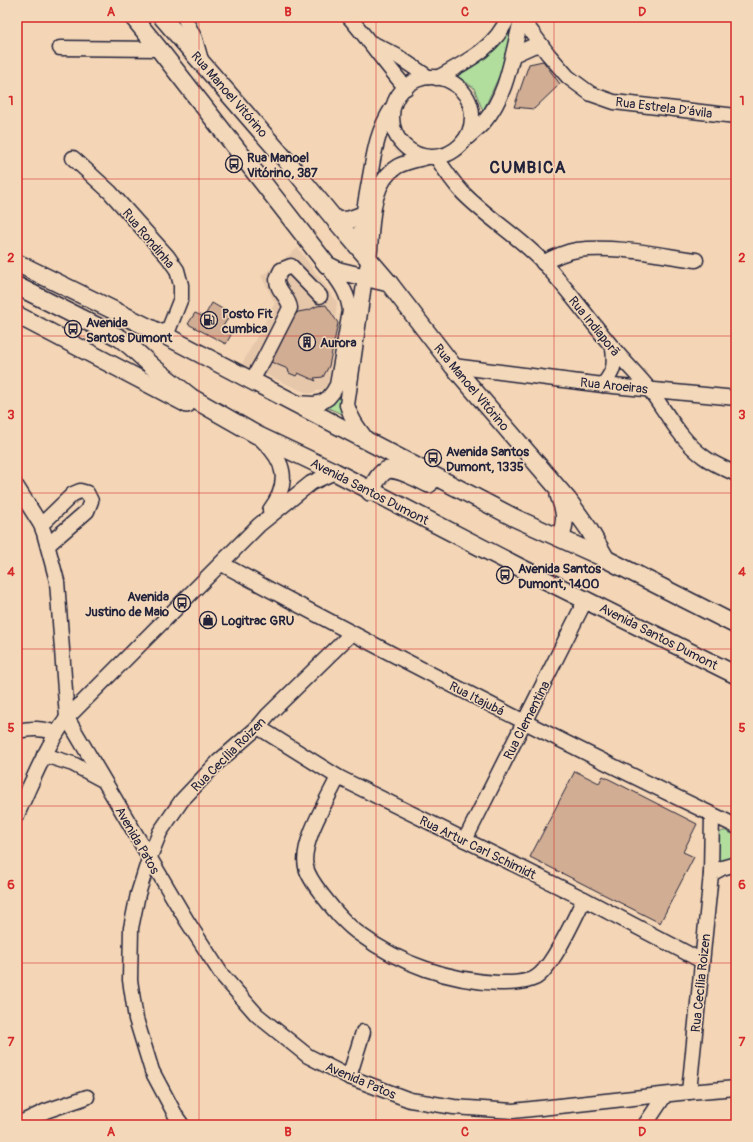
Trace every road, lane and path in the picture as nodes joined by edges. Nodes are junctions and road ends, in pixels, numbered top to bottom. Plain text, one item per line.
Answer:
1 (132, 17) edge
2 (162, 17) edge
3 (184, 17) edge
4 (349, 17) edge
5 (517, 18) edge
6 (372, 43) junction
7 (541, 45) junction
8 (60, 48) dead end
9 (159, 49) junction
10 (513, 55) junction
11 (201, 60) junction
12 (433, 78) junction
13 (406, 88) junction
14 (395, 103) junction
15 (736, 116) edge
16 (467, 137) junction
17 (457, 149) junction
18 (432, 157) junction
19 (73, 158) dead end
20 (451, 179) junction
21 (363, 215) junction
22 (336, 221) junction
23 (364, 254) junction
24 (696, 260) dead end
25 (17, 263) edge
26 (543, 263) junction
27 (327, 264) junction
28 (365, 277) junction
29 (389, 283) junction
30 (17, 286) edge
31 (320, 296) dead end
32 (17, 315) edge
33 (166, 336) junction
34 (613, 348) junction
35 (453, 366) junction
36 (493, 371) junction
37 (252, 380) junction
38 (603, 385) junction
39 (472, 389) junction
40 (649, 389) junction
41 (736, 398) edge
42 (296, 403) junction
43 (221, 415) junction
44 (257, 435) junction
45 (368, 441) junction
46 (335, 472) junction
47 (736, 474) edge
48 (17, 487) edge
49 (557, 489) junction
50 (370, 492) junction
51 (515, 518) junction
52 (41, 525) junction
53 (259, 525) junction
54 (561, 538) junction
55 (48, 545) junction
56 (606, 559) junction
57 (222, 564) junction
58 (586, 600) junction
59 (736, 625) edge
60 (351, 634) junction
61 (736, 675) edge
62 (67, 718) junction
63 (525, 723) junction
64 (258, 727) junction
65 (17, 731) edge
66 (56, 733) junction
67 (44, 755) junction
68 (338, 777) junction
69 (103, 780) junction
70 (17, 815) edge
71 (712, 815) junction
72 (736, 826) edge
73 (465, 840) junction
74 (149, 859) junction
75 (736, 864) edge
76 (711, 874) junction
77 (584, 899) junction
78 (702, 961) junction
79 (363, 1032) dead end
80 (349, 1078) junction
81 (736, 1088) edge
82 (689, 1092) junction
83 (664, 1095) junction
84 (86, 1097) dead end
85 (19, 1121) edge
86 (182, 1125) edge
87 (645, 1125) edge

1 - 9 main road, Rua Manoel Vitórino
2 - 11 main road, Rua Manoel Vitórino
3 - 11 street
4 - 6 street
5 - 7 street, Rua Estrela D'ávila
5 - 10 street
5 - 12 street
6 - 12 street
6 - 13 street
7 - 10 street
7 - 15 street, Rua Estrela D'ávila
8 - 9 street
9 - 27 main road, Rua Manoel Vitórino
10 - 16 street
11 - 22 main road, Rua Manoel Vitórino
12 - 13 street
12 - 16 street
13 - 14 street
14 - 18 street
14 - 21 street
16 - 17 street
17 - 18 street
17 - 20 street
18 - 20 street, Rua Indiaporã
18 - 23 street
19 - 33 street, Rua Rondinha
20 - 26 street, Rua Indiaporã
21 - 22 main road
21 - 23 street
22 - 23 main road, Rua Manoel Vitórino
23 - 28 street
23 - 29 main road, Rua Manoel Vitórino
24 - 26 street
25 - 33 main road
26 - 34 street, Rua Indiaporã
27 - 28 main road, Rua Manoel Vitórino
27 - 42 street, Rua Manoel Vitórino
28 - 29 main road, Rua Manoel Vitórino
28 - 45 street
29 - 35 main road, Rua Manoel Vitórino
30 - 43 main road, Avenida Santos Dumont
31 - 37 street
32 - 43 main road
33 - 37 main road
34 - 38 street
34 - 40 street, Rua Indiaporã
35 - 36 street, Rua Aroeiras
35 - 39 main road, Rua Manoel Vitórino
36 - 38 street, Rua Aroeiras
36 - 39 street
37 - 42 main road
38 - 40 street, Rua Aroeiras
39 - 49 main road, Rua Manoel Vitórino
40 - 41 street, Rua Aroeiras
40 - 47 street, Rua Indiaporã
42 - 45 main road
43 - 44 main road, Avenida Santos Dumont
44 - 46 main road, Avenida Santos Dumont
44 - 53 street
45 - 51 main road
46 - 50 main road, Avenida Santos Dumont
46 - 53 street
48 - 52 street, Avenida Patos
49 - 54 main road, Rua Manoel Vitórino
49 - 56 main road, Rua Manoel Vitórino
50 - 51 main road
50 - 58 main road, Avenida Santos Dumont
51 - 54 main road
52 - 55 street, Avenida Patos
52 - 55 street
53 - 57 street
54 - 56 main road
55 - 62 street, Avenida Patos
56 - 59 main road
57 - 60 street, Rua Itajubá
57 - 62 street
58 - 61 main road, Avenida Santos Dumont
58 - 63 street, Rua Clementina
60 - 63 street, Rua Itajubá
60 - 64 street, Rua Cecília Roizen
62 - 66 street
62 - 69 street, Avenida Patos
63 - 71 street, Rua Itajubá
63 - 73 street, Rua Clementina
64 - 68 street, Rua Artur Carl Schimidt
64 - 74 street, Rua Cecília Roizen
65 - 66 street
66 - 67 street
67 - 69 street
67 - 70 street
68 - 73 street, Rua Artur Carl Schimidt
68 - 77 street
69 - 74 street, Avenida Patos
71 - 72 street, Rua Itajubá
71 - 76 street, Rua Cecília Roizen
73 - 77 street, Rua Artur Carl Schimidt
74 - 80 street, Avenida Patos
74 - 86 street, Rua Cecília Roizen
75 - 76 street
76 - 78 street, Rua Cecília Roizen
77 - 78 street, Rua Artur Carl Schimidt
78 - 82 street, Rua Cecília Roizen
79 - 80 street
80 - 83 street, Avenida Patos
81 - 82 street, Avenida Patos
82 - 83 street, Avenida Patos
83 - 87 street
84 - 85 street

